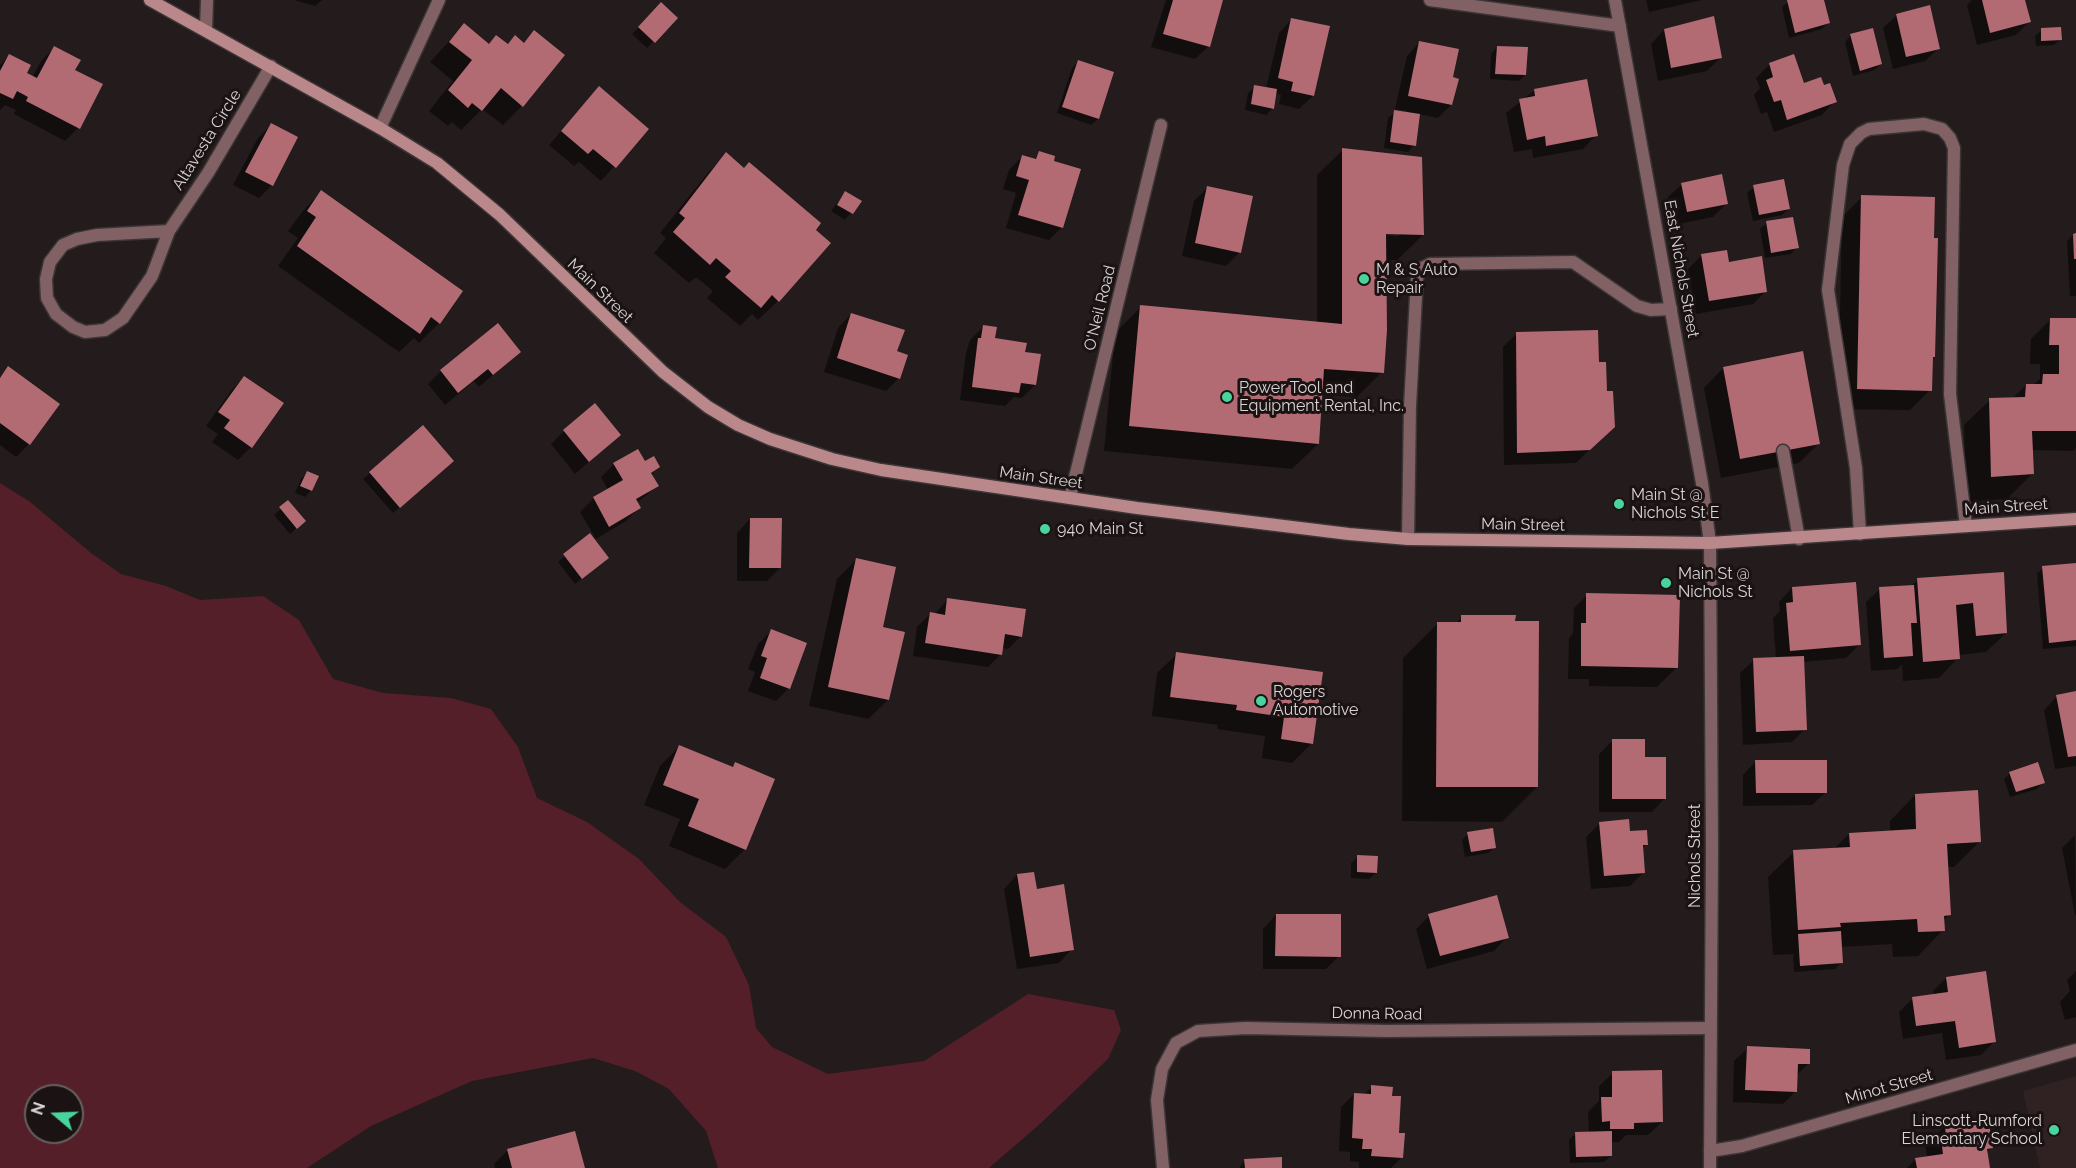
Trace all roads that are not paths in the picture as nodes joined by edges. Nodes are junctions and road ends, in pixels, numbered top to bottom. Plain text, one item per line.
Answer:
1 (150, 0) edge
2 (207, 0) edge
3 (439, 0) edge
4 (1430, 0) edge
5 (1615, 0) edge
6 (1620, 26) junction
7 (206, 30) junction
8 (271, 66) junction
9 (1161, 125) dead end
10 (380, 128) junction
11 (169, 231) junction
12 (1671, 309) junction
13 (1783, 451) dead end
14 (1070, 498) junction
15 (2076, 519) edge
16 (1966, 526) junction
17 (1860, 534) junction
18 (1408, 539) junction
19 (1799, 539) junction
20 (1710, 543) junction
21 (1710, 1028) junction
22 (2076, 1050) edge
23 (1710, 1151) junction
24 (1163, 1168) edge
25 (1710, 1168) edge

1 - 7 main road, Main Street
2 - 7 street
3 - 10 street
4 - 6 street
5 - 6 street, East Nichols Street
6 - 12 street, East Nichols Street
7 - 8 main road, Main Street
8 - 10 main road, Main Street
8 - 11 street, Altavesta Circle
9 - 14 street, O'Neil Road
10 - 14 main road, Main Street
11 - 11 street, Altavesta Circle
12 - 18 street
12 - 20 street, East Nichols Street
13 - 19 street
14 - 18 main road, Main Street
15 - 16 main road, Main Street
16 - 17 main road, Main Street
16 - 17 street
17 - 19 main road, Main Street
18 - 20 main road, Main Street
19 - 20 main road, Main Street
20 - 21 street, Nichols Street
21 - 23 street, Nichols Street
21 - 24 street, Donna Road
22 - 23 street, Minot Street
23 - 25 street, Nichols Street

